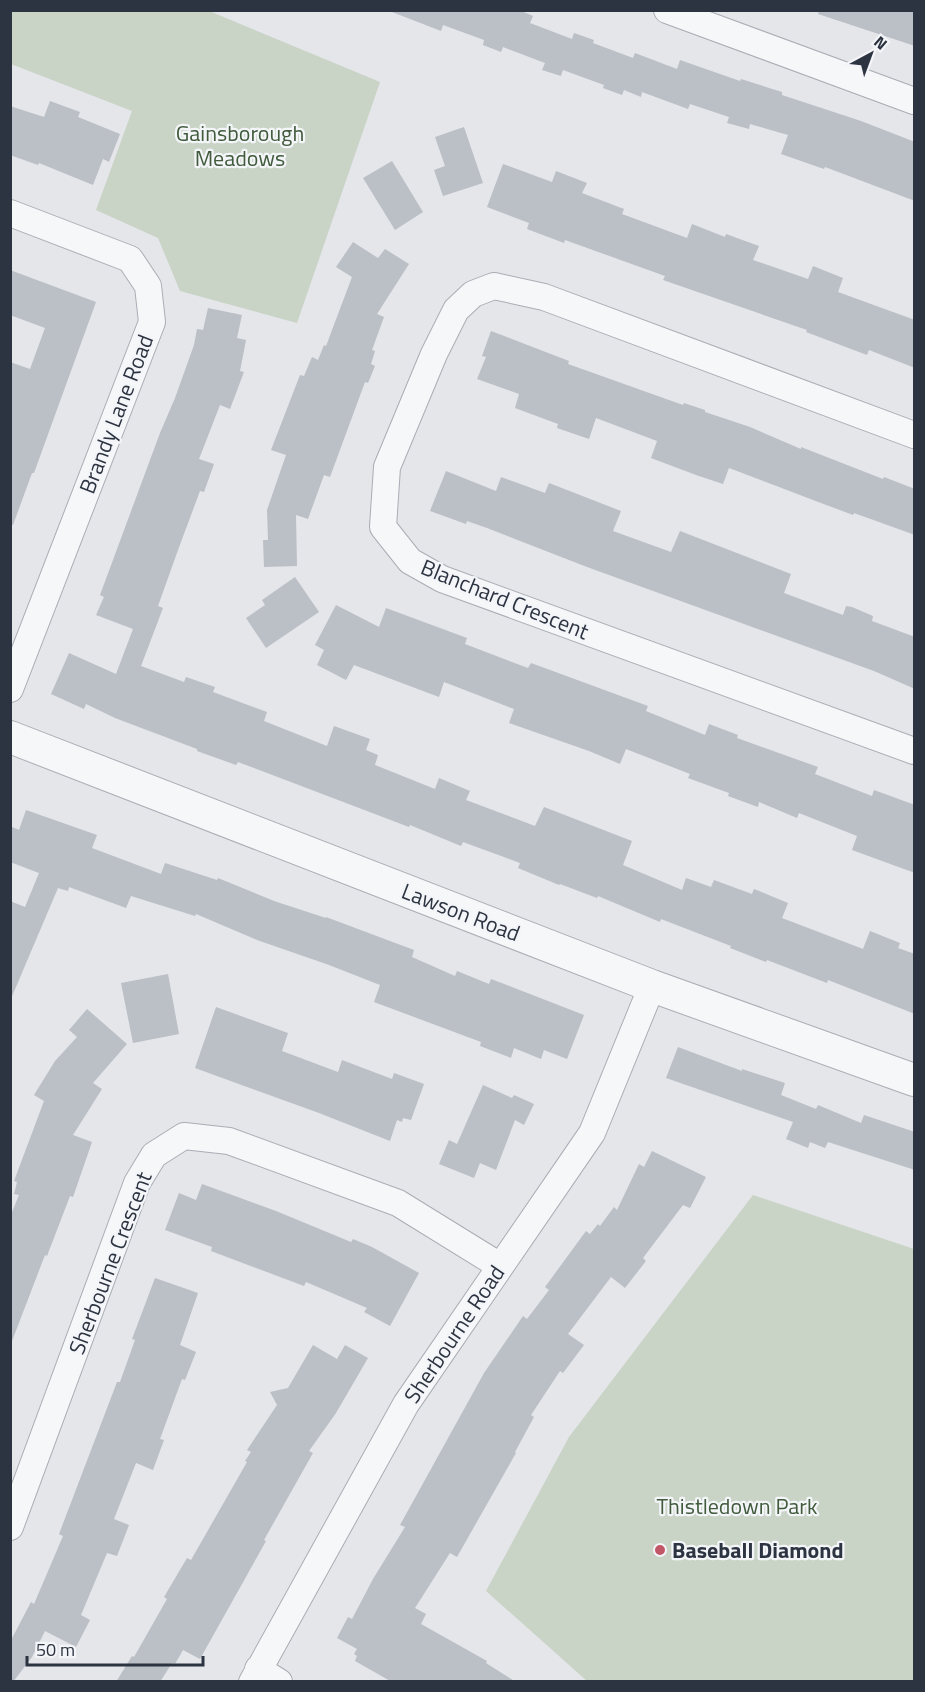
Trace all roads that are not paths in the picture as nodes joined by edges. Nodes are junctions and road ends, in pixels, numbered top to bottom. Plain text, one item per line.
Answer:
1 (667, 10) edge
2 (915, 101) edge
3 (10, 213) edge
4 (915, 435) edge
5 (10, 689) edge
6 (10, 737) edge
7 (915, 751) edge
8 (652, 986) junction
9 (915, 1080) edge
10 (500, 1266) junction
11 (10, 1527) edge
12 (263, 1677) edge

1 - 2 street
3 - 5 street, Brandy Lane Road
4 - 7 street, Blanchard Crescent
6 - 8 street, Lawson Road
8 - 9 street, Lawson Road
8 - 10 street, Sherbourne Road
10 - 11 street, Sherbourne Crescent
10 - 12 street, Sherbourne Road

